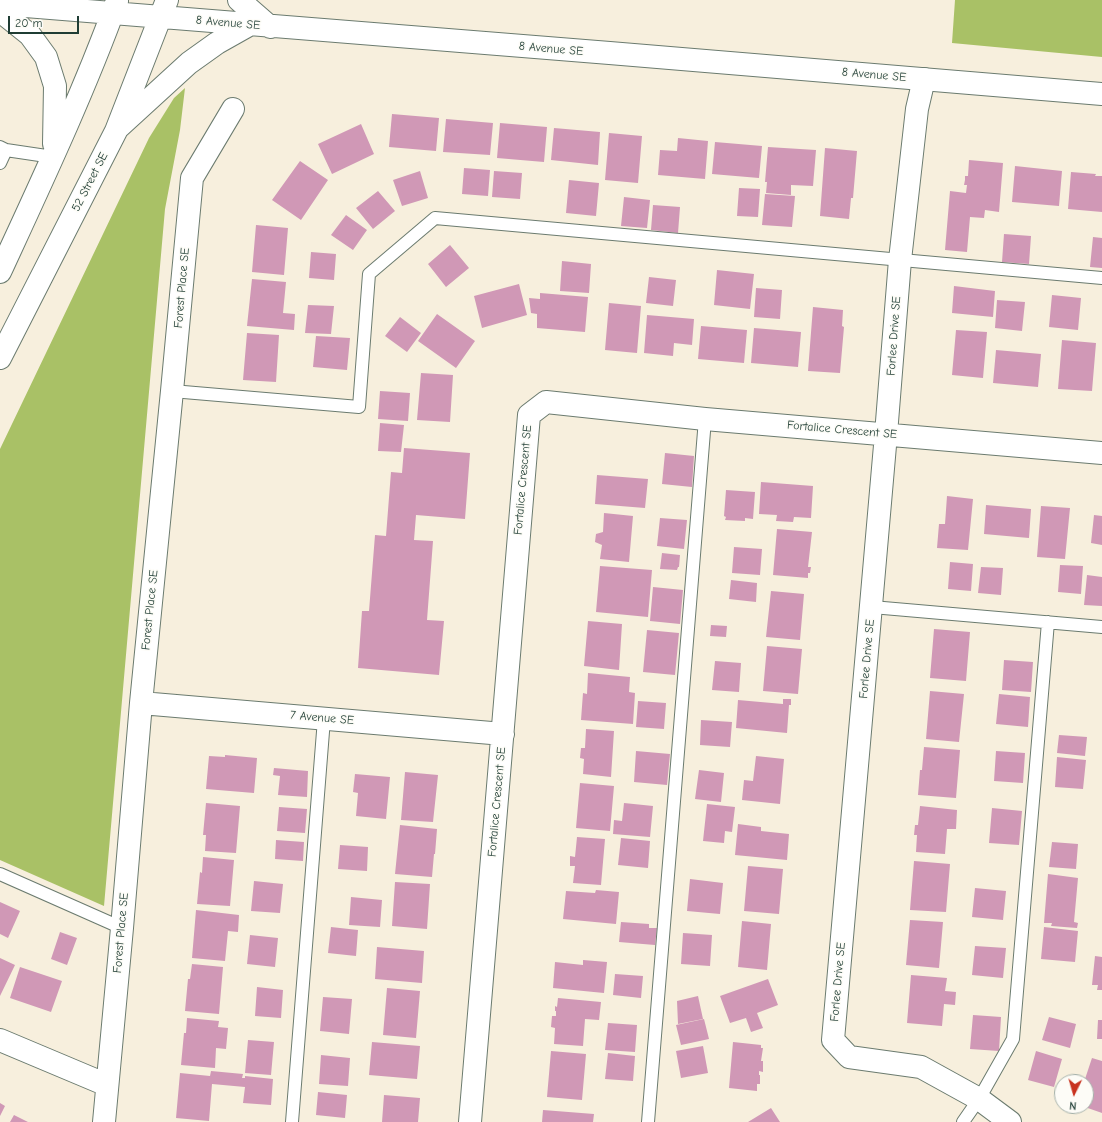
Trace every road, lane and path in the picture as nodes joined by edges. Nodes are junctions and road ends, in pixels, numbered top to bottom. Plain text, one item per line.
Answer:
1 (239, 0) edge
2 (0, 4) edge
3 (115, 7) edge
4 (163, 9) edge
5 (0, 11) edge
6 (260, 26) junction
7 (924, 79) junction
8 (1102, 94) edge
9 (233, 109) dead end
10 (116, 131) junction
11 (3, 148) edge
12 (53, 157) junction
13 (0, 163) edge
14 (900, 260) junction
15 (0, 272) edge
16 (1102, 278) edge
17 (0, 358) edge
18 (172, 390) junction
19 (705, 419) junction
20 (886, 434) junction
21 (1102, 453) edge
22 (872, 606) junction
23 (1048, 622) junction
24 (1102, 627) edge
25 (141, 702) junction
26 (324, 719) junction
27 (503, 734) junction
28 (0, 874) edge
29 (122, 928) junction
30 (0, 1040) edge
31 (107, 1085) junction
32 (979, 1099) junction
33 (104, 1122) edge
34 (292, 1122) edge
35 (470, 1122) edge
36 (648, 1122) edge
37 (963, 1122) edge
38 (1010, 1122) edge

1 - 6 street
2 - 3 street, 8 Avenue SE
3 - 4 street, 8 Avenue SE
3 - 12 street
4 - 6 street, 8 Avenue SE
4 - 10 street, 52 Street SE
5 - 12 street
6 - 7 street, 8 Avenue SE
6 - 10 street
7 - 8 street, 8 Avenue SE
7 - 14 street, Forlee Drive SE
9 - 18 street, Forest Place SE
10 - 17 street, 52 Street SE
11 - 12 lane
11 - 13 lane
12 - 15 street
14 - 16 lane
14 - 18 lane
14 - 20 street, Forlee Drive SE
18 - 25 street, Forest Place SE
19 - 20 street, Fortalice Crescent SE
19 - 27 street, Fortalice Crescent SE
19 - 36 lane
20 - 21 street, Fortalice Crescent SE
20 - 22 street, Forlee Drive SE
22 - 23 lane
22 - 32 street, Forlee Drive SE
23 - 24 lane
23 - 32 lane
25 - 26 street, 7 Avenue SE
25 - 29 street, Forest Place SE
26 - 27 street, 7 Avenue SE
26 - 34 lane
27 - 35 street, Fortalice Crescent SE
28 - 29 lane
29 - 31 street, Forest Place SE
30 - 31 street
31 - 33 street, Forest Place SE
32 - 37 lane
32 - 38 street, Forlee Drive SE

